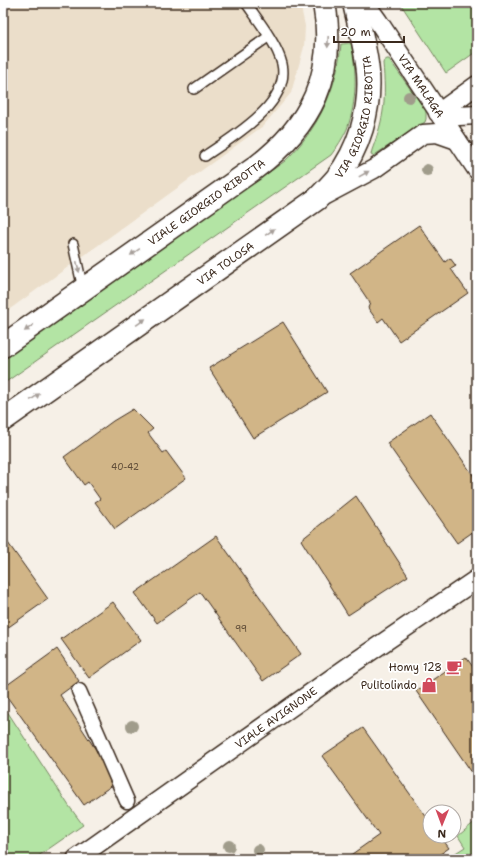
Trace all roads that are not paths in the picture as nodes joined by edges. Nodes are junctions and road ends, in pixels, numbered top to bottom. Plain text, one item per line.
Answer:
1 (246, 3) edge
2 (324, 3) edge
3 (354, 3) edge
4 (365, 3) edge
5 (268, 36) junction
6 (477, 85) edge
7 (194, 89) dead end
8 (440, 115) junction
9 (477, 115) edge
10 (457, 140) junction
11 (205, 156) dead end
12 (477, 170) edge
13 (317, 199) junction
14 (73, 244) dead end
15 (82, 289) junction
16 (3, 346) edge
17 (3, 420) edge
18 (477, 578) edge
19 (79, 691) dead end
20 (127, 801) dead end
21 (76, 859) edge

1 - 5 lane
2 -> 15 street, VIALE GIORGIO RIBOTTA
3 - 13 street, VIA GIORGIO RIBOTTA
4 - 8 street, VIA MALAGA
5 - 7 lane
5 - 11 lane
6 - 8 street
8 - 9 street
8 - 10 street, VIA MALAGA
10 - 12 street, VIA MALAGA
13 -> 10 street, VIA TOLOSA
17 -> 13 street, VIA TOLOSA
14 -> 15 lane
15 -> 16 street, VIALE GIORGIO RIBOTTA
18 - 21 street, VIALE AVIGNONE
19 - 20 street

